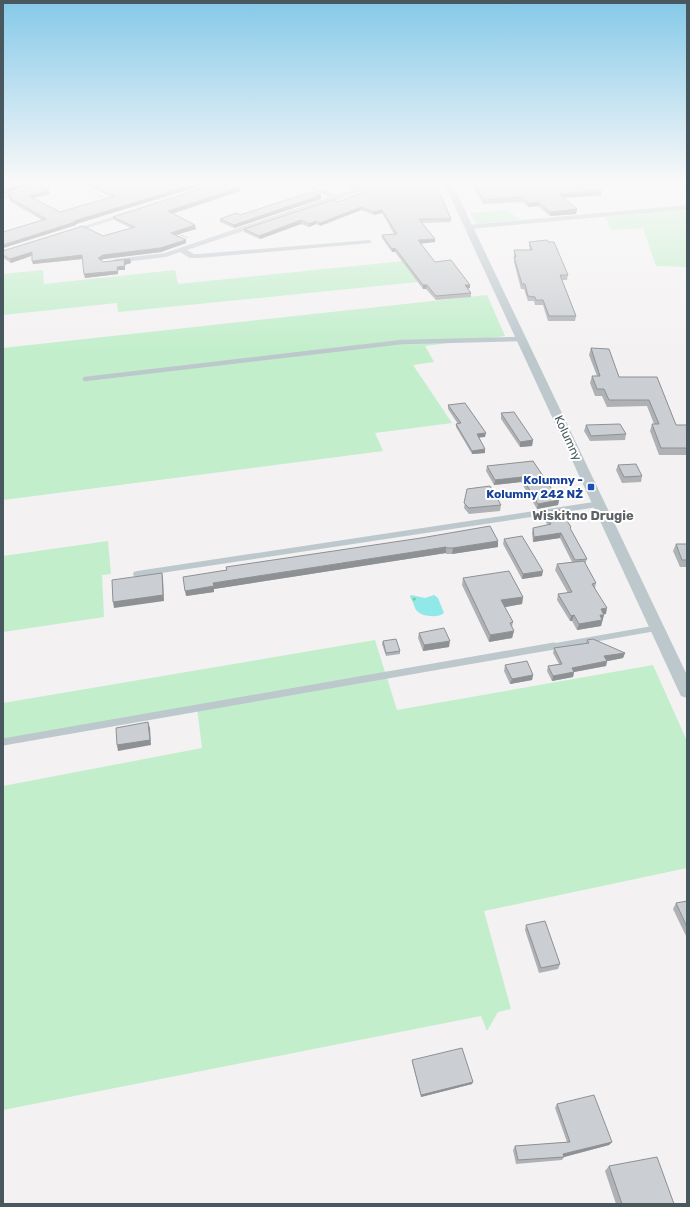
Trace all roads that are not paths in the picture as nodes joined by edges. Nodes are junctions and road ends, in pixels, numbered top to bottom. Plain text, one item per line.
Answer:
1 (214, 239) edge
2 (475, 239) edge
3 (369, 242) dead end
4 (182, 250) junction
5 (111, 262) edge
6 (522, 339) junction
7 (85, 379) dead end
8 (599, 504) junction
9 (136, 574) dead end
10 (657, 628) junction
11 (687, 692) edge
12 (3, 742) edge

1 - 4 street
2 - 6 street, Kolumny
3 - 4 street
4 - 5 street
6 - 7 lane
6 - 8 street, Kolumny
8 - 9 lane
8 - 10 street, Kolumny
10 - 11 street, Kolumny
10 - 12 lane

